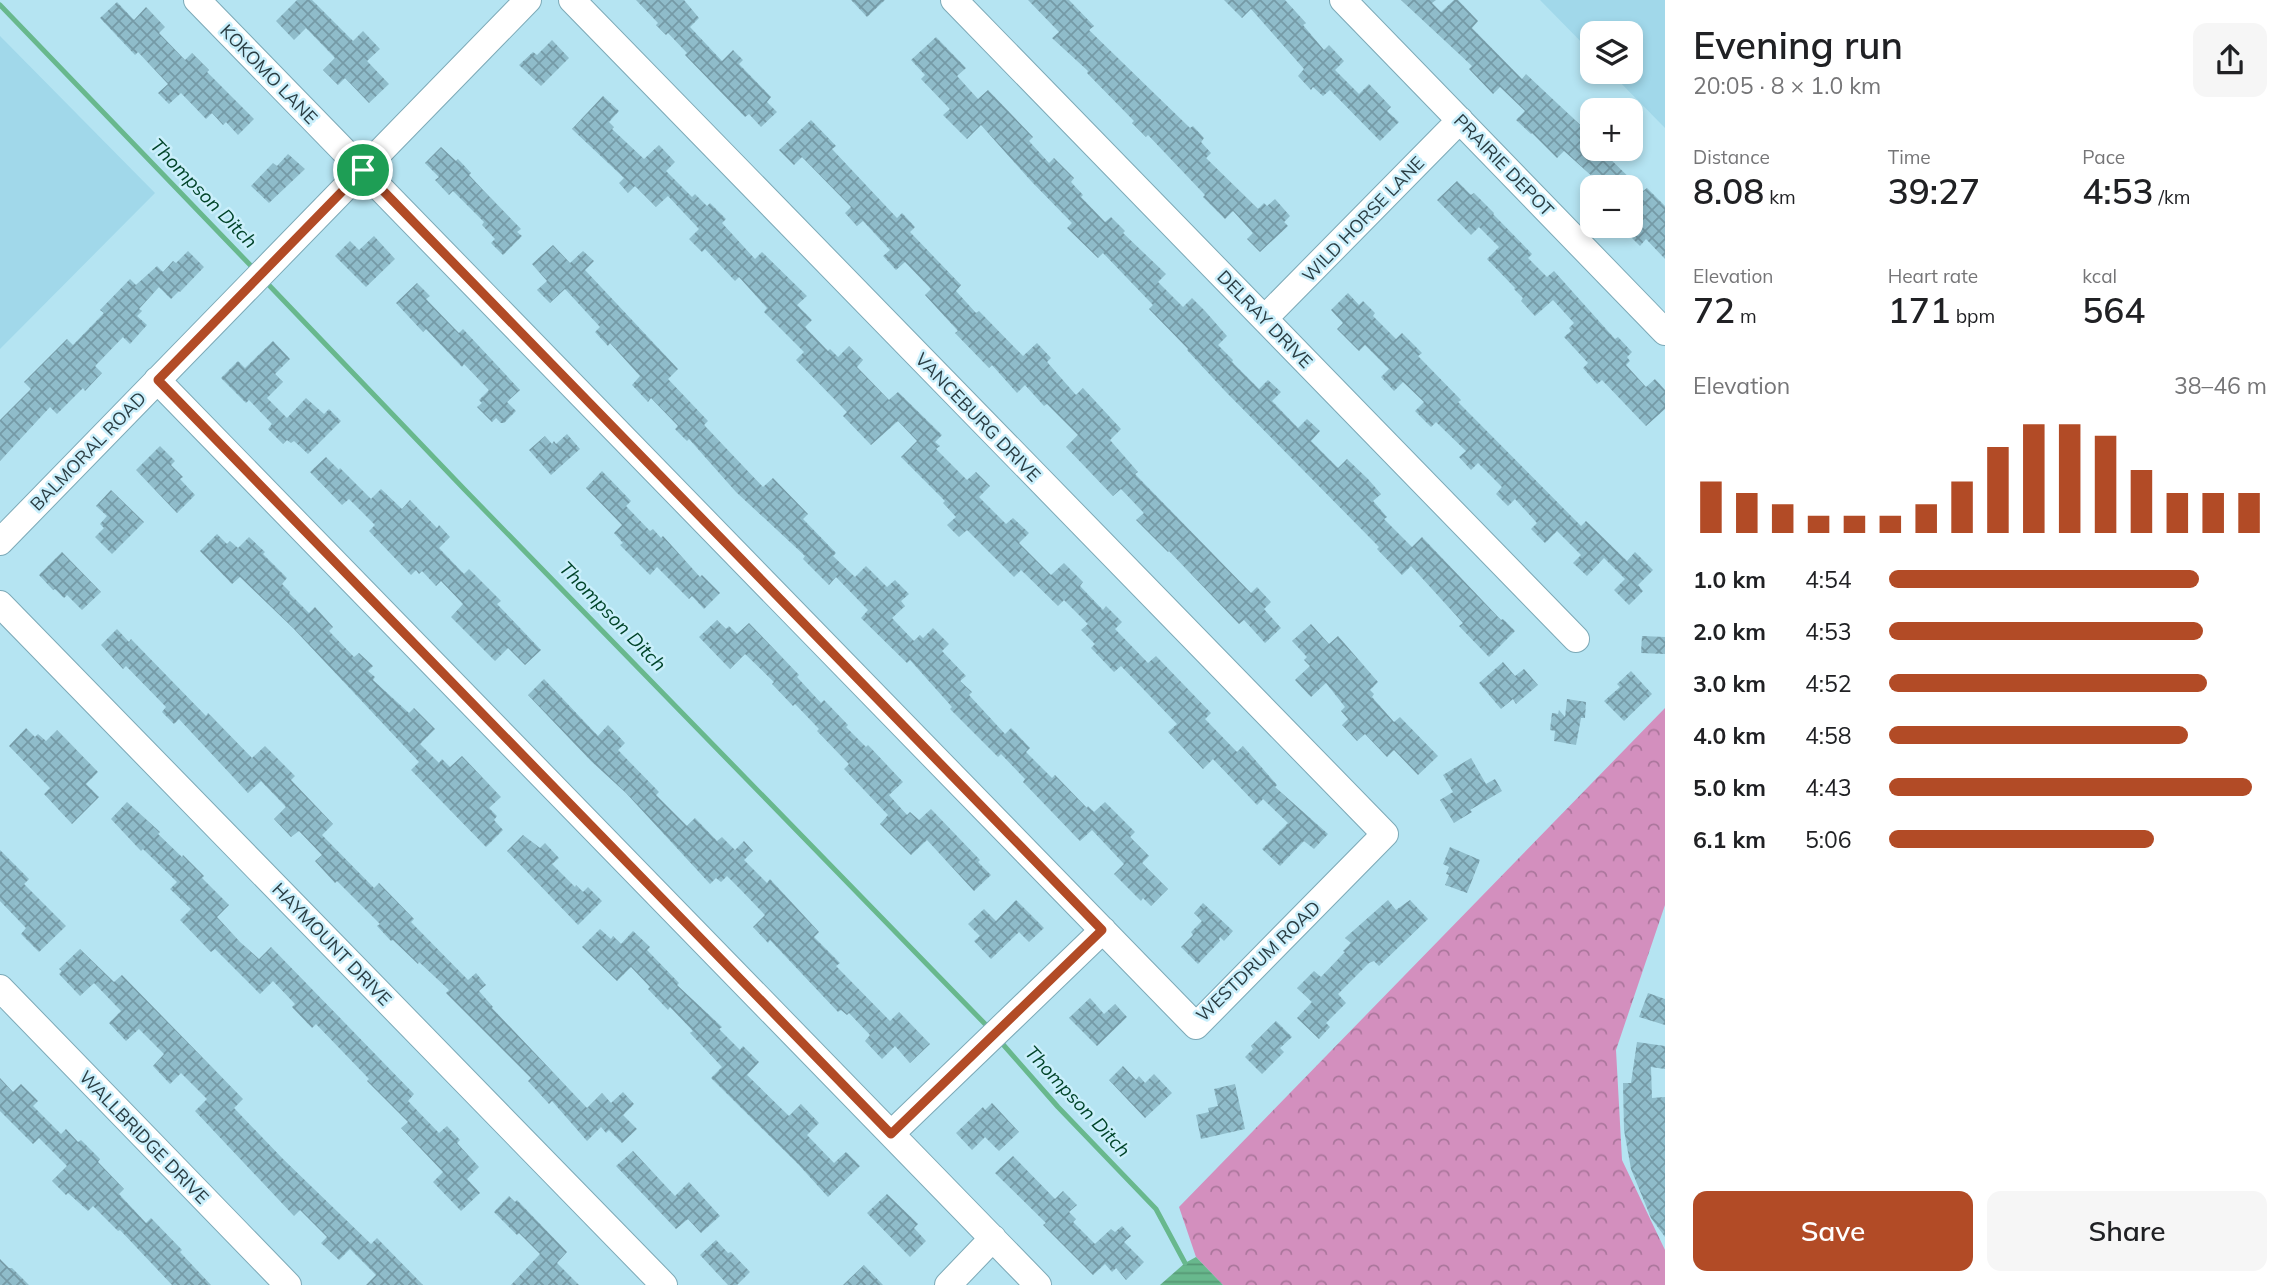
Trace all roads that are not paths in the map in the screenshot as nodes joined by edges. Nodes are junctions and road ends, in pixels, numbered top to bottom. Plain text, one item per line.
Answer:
1 (197, 0) edge
2 (528, 0) edge
3 (572, 0) edge
4 (954, 0) edge
5 (1343, 0) edge
6 (1460, 120) junction
7 (363, 170) junction
8 (1265, 318) junction
9 (1665, 331) edge
10 (158, 380) junction
11 (0, 542) edge
12 (0, 604) edge
13 (1576, 639) dead end
14 (1385, 834) joint
15 (1102, 930) junction
16 (0, 988) edge
17 (891, 1134) junction
18 (993, 1238) junction
19 (288, 1285) edge
20 (664, 1285) edge
21 (948, 1285) edge
22 (1038, 1285) edge

1 - 7 street, KOKOMO LANE
2 - 7 street, BALMORAL ROAD
3 - 14 street, VANCEBURG DRIVE
4 - 8 street, DELRAY DRIVE
5 - 6 street, PRAIRIE DEPOT
6 - 8 street, WILD HORSE LANE
6 - 9 street, PRAIRIE DEPOT
7 - 10 street, BALMORAL ROAD
7 - 15 street, KOKOMO LANE
8 - 13 street, DELRAY DRIVE
10 - 11 street, BALMORAL ROAD
10 - 17 street
12 - 20 street, HAYMOUNT DRIVE
14 - 15 street, WESTDRUM ROAD
15 - 17 street
16 - 19 street, WALLBRIDGE DRIVE
17 - 18 street
18 - 21 street
18 - 22 street

